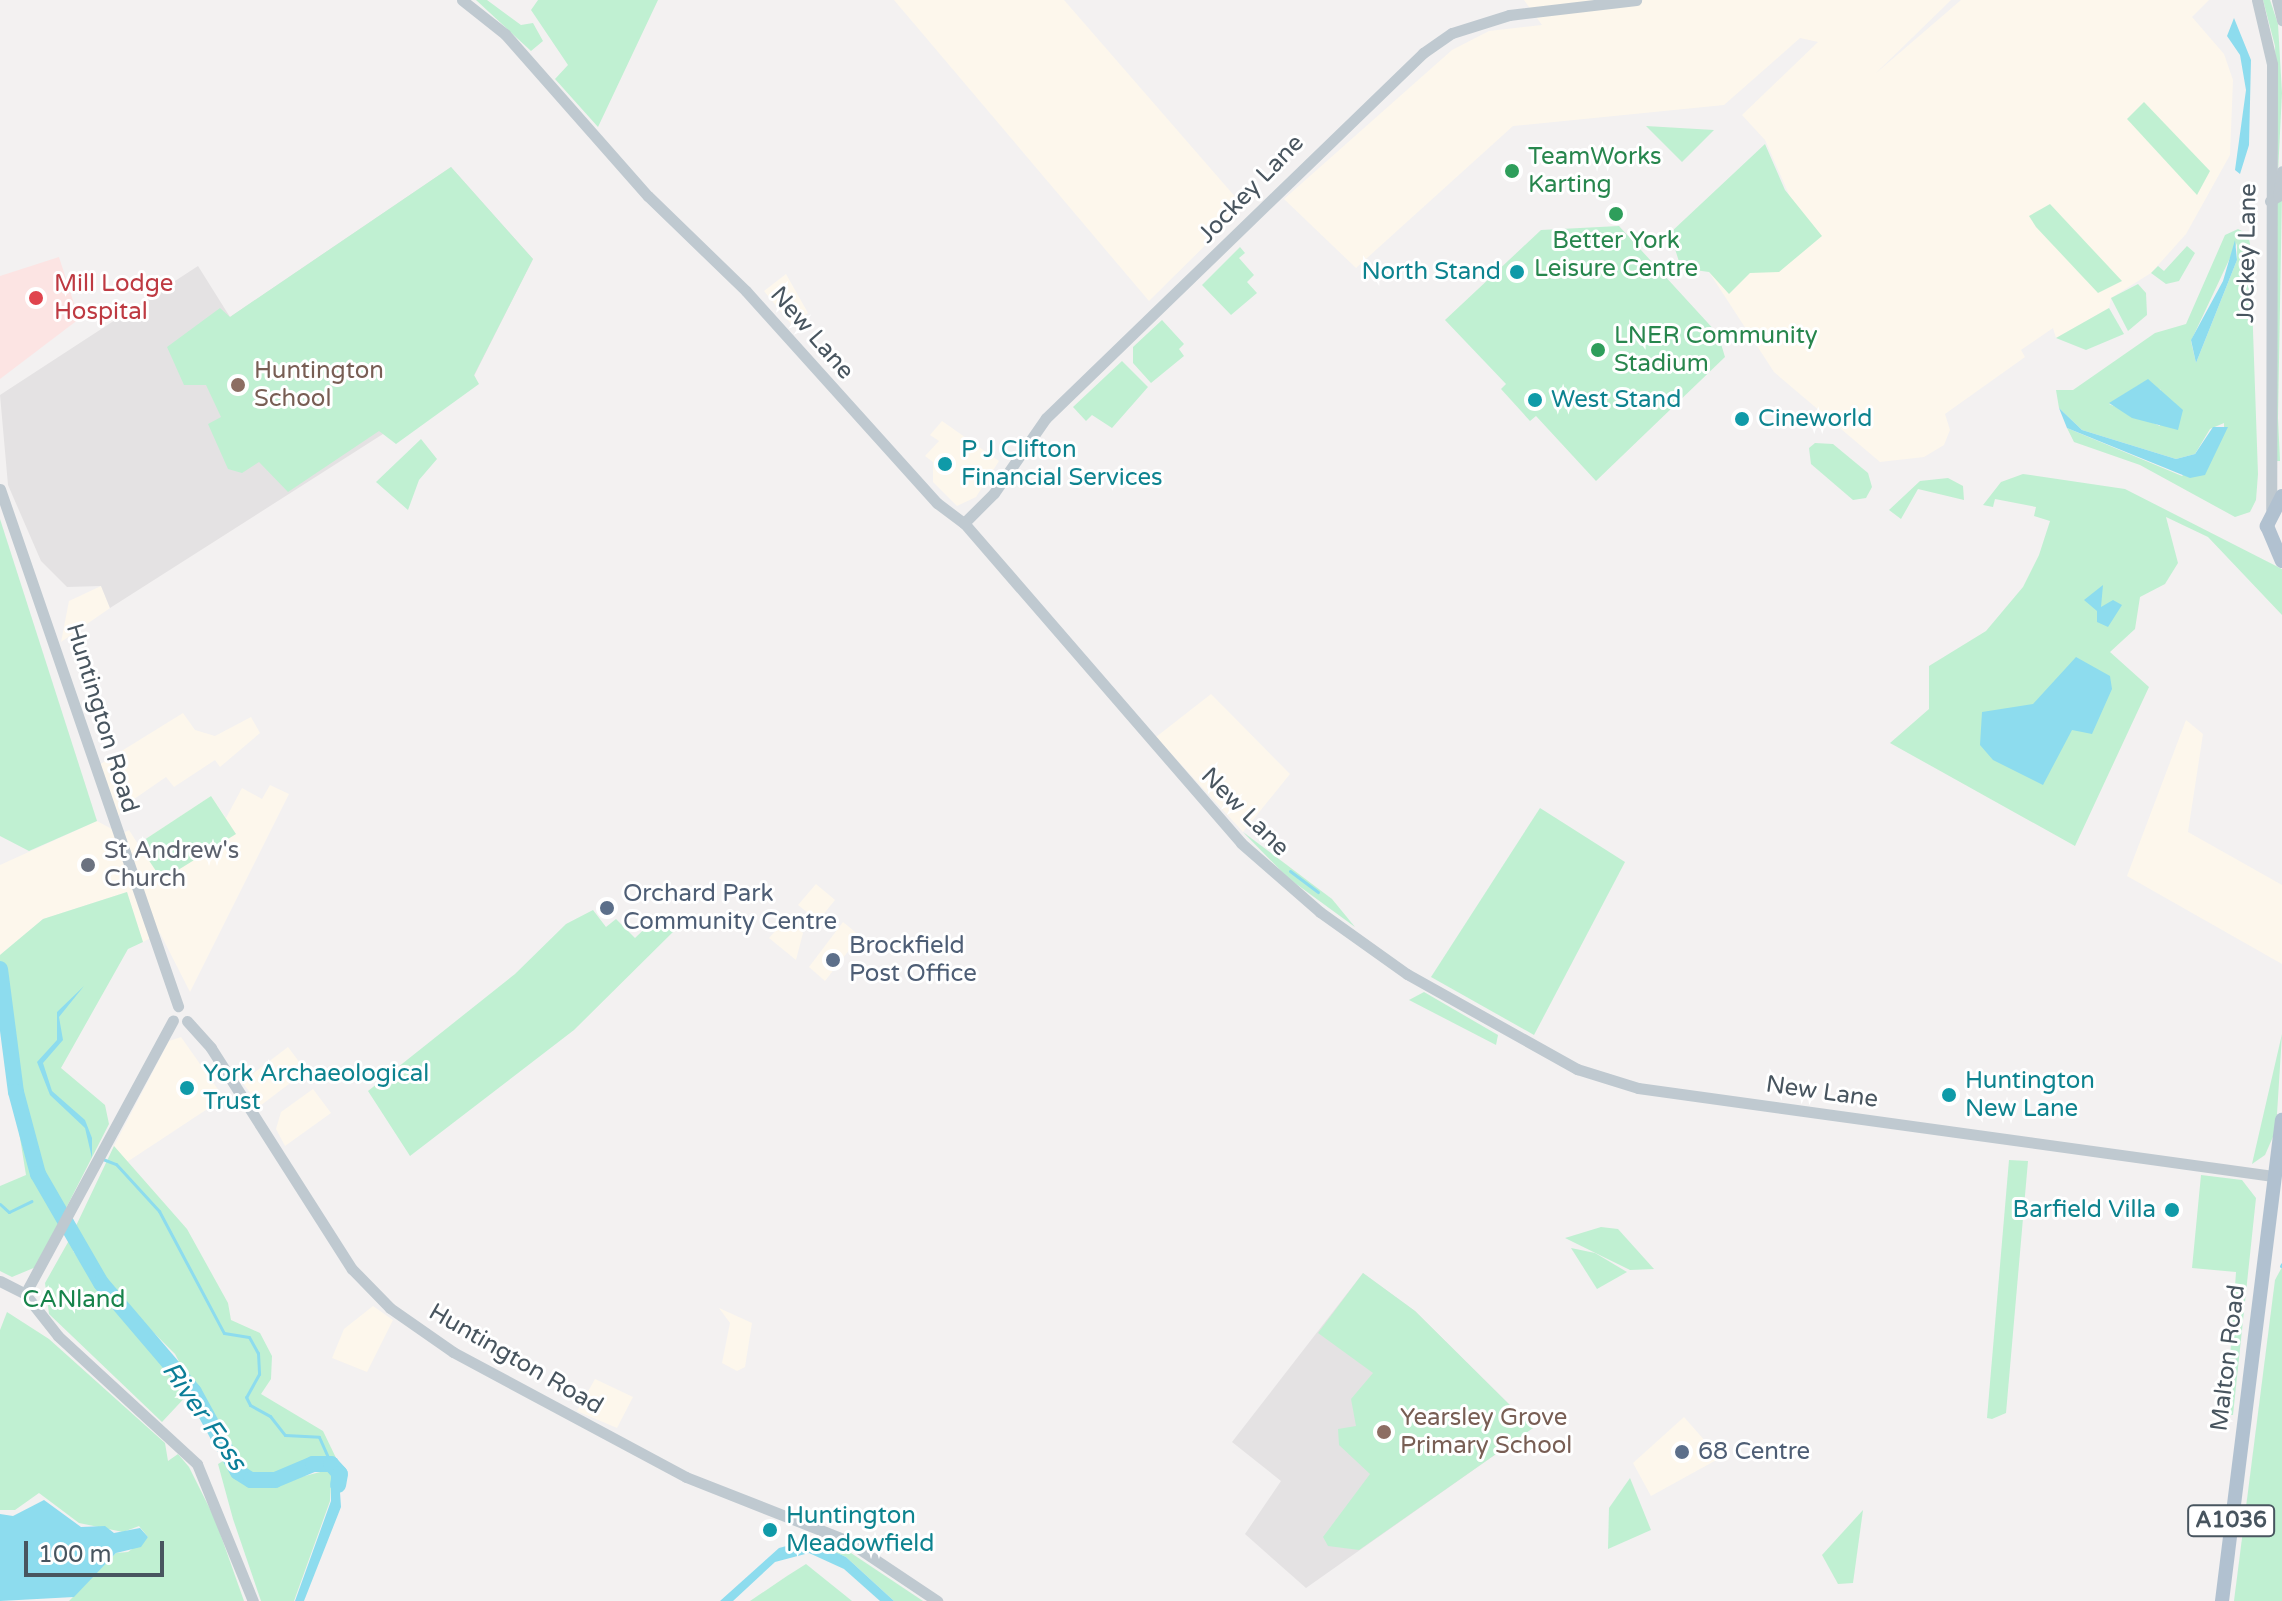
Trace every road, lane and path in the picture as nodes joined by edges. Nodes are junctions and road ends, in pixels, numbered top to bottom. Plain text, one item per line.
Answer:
1 (462, 0) edge
2 (1636, 0) edge
3 (2257, 0) edge
4 (2277, 0) edge
5 (2282, 20) edge
6 (2282, 171) edge
7 (2270, 201) junction
8 (0, 489) edge
9 (2282, 496) edge
10 (2271, 509) junction
11 (964, 523) junction
12 (2282, 561) edge
13 (178, 1006) junction
14 (173, 1020) junction
15 (187, 1021) junction
16 (2282, 1120) edge
17 (2273, 1176) junction
18 (0, 1281) edge
19 (25, 1294) junction
20 (253, 1601) edge
21 (937, 1601) edge
22 (2222, 1601) edge

1 - 11 street, New Lane
2 - 11 street, Jockey Lane
3 - 7 street, Jockey Lane
4 - 5 street
6 - 7 street
7 - 10 street, Jockey Lane
8 - 13 street, Huntington Road
9 - 10 main road
10 - 12 main road
11 - 17 street, New Lane
13 - 14 street
13 - 15 street, Huntington Road
14 - 15 street
14 - 19 street
15 - 21 street, Huntington Road
16 - 17 main road, Malton Road / A1036
17 - 22 main road, Malton Road / A1036
18 - 19 street
19 - 20 street

